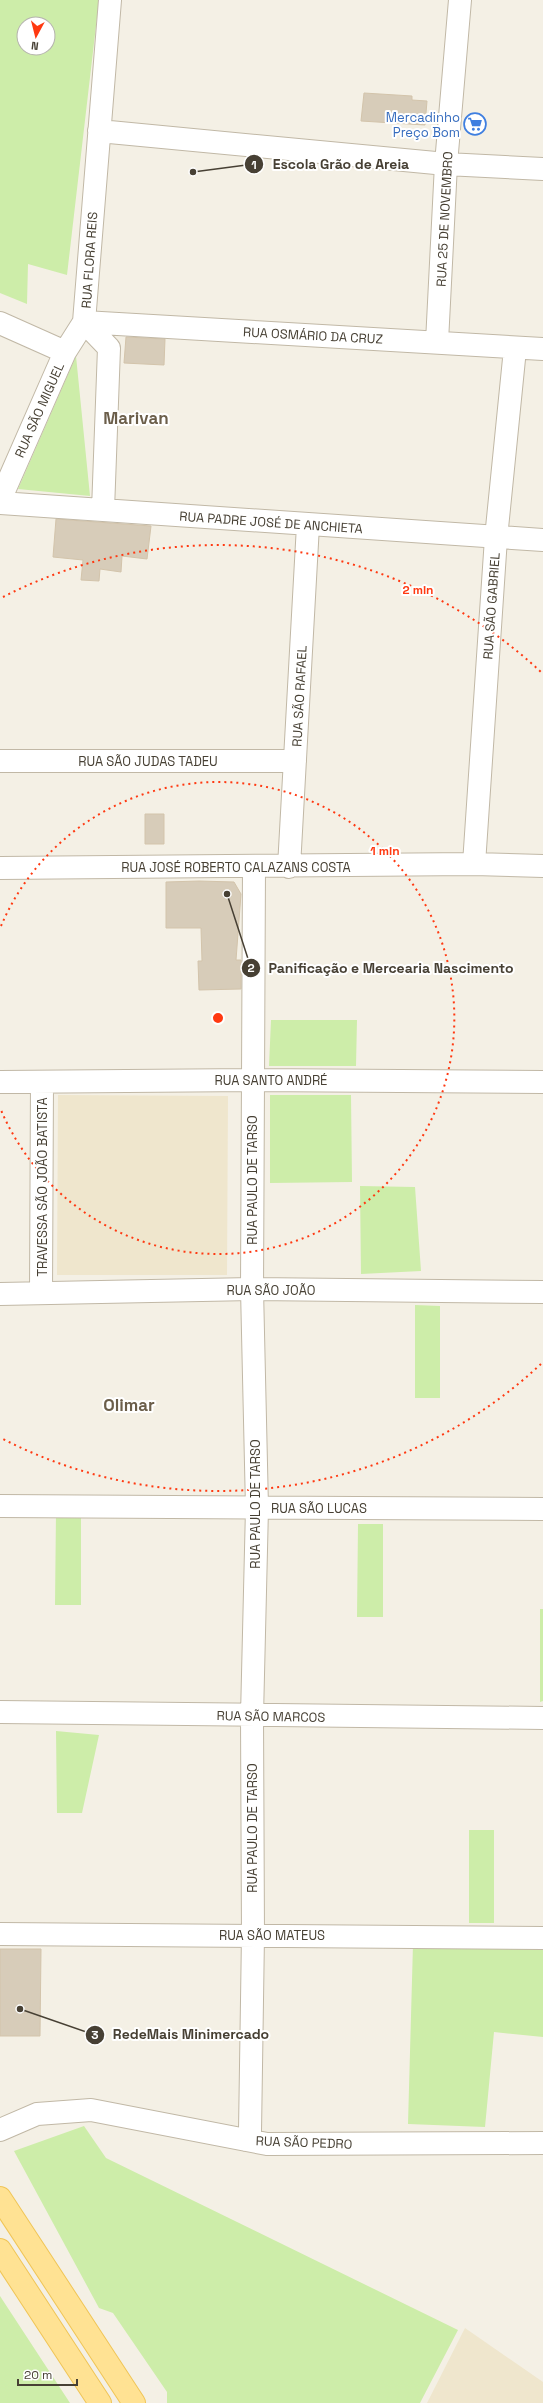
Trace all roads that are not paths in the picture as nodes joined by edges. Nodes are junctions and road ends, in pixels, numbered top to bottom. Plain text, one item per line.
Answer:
1 (110, 0) edge
2 (460, 0) edge
3 (99, 131) junction
4 (446, 164) junction
5 (543, 169) edge
6 (84, 322) junction
7 (0, 323) edge
8 (438, 342) junction
9 (515, 349) junction
10 (543, 349) edge
11 (65, 352) junction
12 (0, 502) edge
13 (103, 510) junction
14 (308, 525) junction
15 (496, 538) junction
16 (543, 540) edge
17 (0, 761) edge
18 (295, 762) junction
19 (474, 864) junction
20 (543, 866) edge
21 (289, 867) junction
22 (0, 868) edge
23 (254, 868) junction
24 (253, 1080) junction
25 (0, 1082) edge
26 (42, 1082) junction
27 (543, 1082) edge
28 (252, 1289) junction
29 (543, 1292) edge
30 (41, 1293) junction
31 (0, 1294) edge
32 (0, 1506) edge
33 (257, 1508) junction
34 (543, 1509) edge
35 (0, 1712) edge
36 (252, 1716) junction
37 (543, 1718) edge
38 (0, 1934) edge
39 (253, 1935) junction
40 (543, 1938) edge
41 (0, 2130) edge
42 (246, 2140) junction
43 (543, 2143) edge
44 (0, 2198) edge
45 (0, 2250) edge
46 (100, 2403) edge
47 (134, 2403) edge

1 - 3 street, RUA FLORA REIS
2 - 4 street, RUA 25 DE NOVEMBRO
3 - 4 street
3 - 6 street, RUA FLORA REIS
4 - 5 street
4 - 8 street, RUA 25 DE NOVEMBRO
6 - 8 street, RUA OSMÁRIO DA CRUZ
6 - 11 street, RUA SÃO MIGUEL
6 - 13 street, RUA FLORA REIS
7 - 11 street
8 - 9 street, RUA OSMÁRIO DA CRUZ
9 - 10 street, RUA OSMÁRIO DA CRUZ
9 - 15 street, RUA SÃO GABRIEL
11 - 12 street, RUA SÃO MIGUEL
12 - 13 street, RUA PADRE JOSÉ DE ANCHIETA
13 - 14 street, RUA PADRE JOSÉ DE ANCHIETA
14 - 15 street, RUA PADRE JOSÉ DE ANCHIETA
14 - 18 street, RUA SÃO RAFAEL
15 - 16 street, RUA PADRE JOSÉ DE ANCHIETA
15 - 19 street, RUA SÃO GABRIEL
17 - 18 street, RUA SÃO JUDAS TADEU
18 - 21 street, RUA SÃO RAFAEL
19 - 20 street, RUA JOSÉ ROBERTO CALAZANS COSTA
19 - 21 street, RUA JOSÉ ROBERTO CALAZANS COSTA
21 - 23 street, RUA JOSÉ ROBERTO CALAZANS COSTA
22 - 23 street, RUA JOSÉ ROBERTO CALAZANS COSTA
23 - 24 street, RUA PAULO DE TARSO
24 - 26 street, RUA SANTO ANDRÉ
24 - 27 street, RUA SANTO ANDRÉ
24 - 28 street, RUA PAULO DE TARSO
25 - 26 street, RUA SANTO ANDRÉ
26 - 30 street, TRAVESSA SÃO JOÃO BATISTA
28 - 29 street, RUA SÃO JOÃO
28 - 30 street, RUA SÃO JOÃO
28 - 33 street, RUA PAULO DE TARSO
30 - 31 street, RUA SÃO JOÃO
32 - 33 street, RUA SÃO LUCAS
33 - 34 street, RUA SÃO LUCAS
33 - 36 street, RUA PAULO DE TARSO
35 - 36 street, RUA SÃO MARCOS
36 - 37 street, RUA SÃO MARCOS
36 - 39 street, RUA PAULO DE TARSO
38 - 39 street, RUA SÃO MATEUS
39 - 40 street, RUA SÃO MATEUS
39 - 42 street, RUA PAULO DE TARSO
41 - 42 street, RUA SÃO PEDRO
42 - 43 street, RUA SÃO PEDRO
44 - 47 main road
45 - 46 main road

